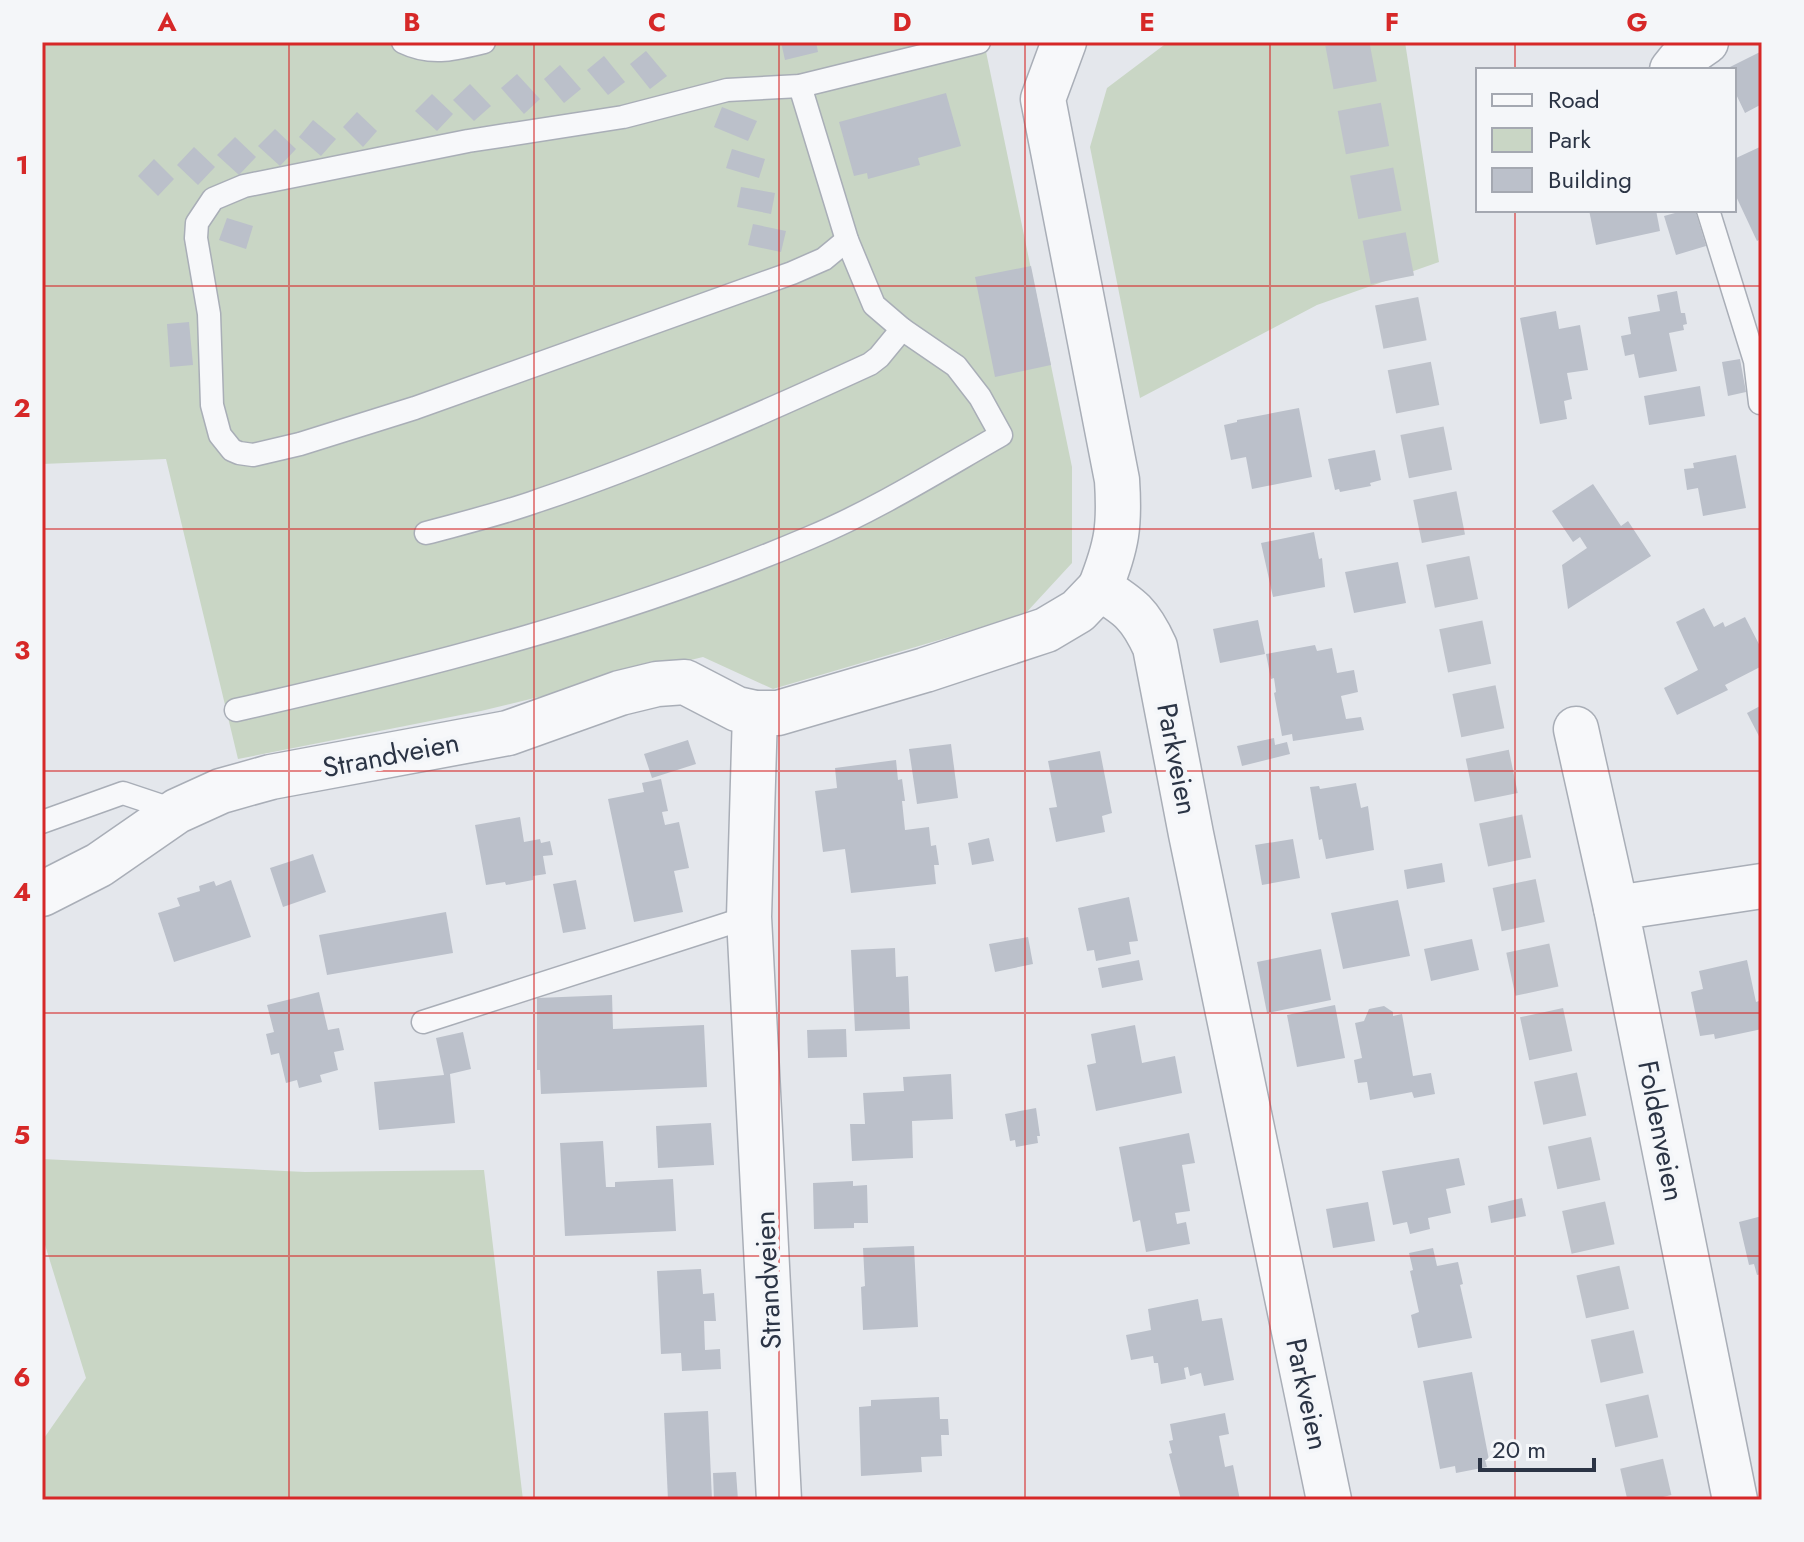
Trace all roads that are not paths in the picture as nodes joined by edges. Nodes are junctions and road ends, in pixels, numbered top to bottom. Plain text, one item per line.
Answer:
1 (403, 42) edge
2 (484, 42) edge
3 (979, 42) edge
4 (1064, 42) edge
5 (1706, 42) edge
6 (1674, 68) edge
7 (800, 86) junction
8 (1709, 212) edge
9 (847, 240) junction
10 (902, 329) junction
11 (1760, 403) edge
12 (426, 533) dead end
13 (1100, 588) junction
14 (236, 710) dead end
15 (755, 713) junction
16 (1576, 729) dead end
17 (177, 811) junction
18 (42, 822) edge
19 (1762, 886) edge
20 (42, 894) edge
21 (1616, 908) junction
22 (749, 917) junction
23 (423, 1022) dead end
24 (779, 1500) edge
25 (1329, 1500) edge
26 (1735, 1500) edge

1 - 2 lane
3 - 7 lane
4 - 13 street
5 - 6 street
7 - 9 lane
7 - 9 lane
8 - 11 lane
9 - 10 lane
10 - 12 lane
10 - 14 lane
13 - 15 street, Strandveien
13 - 25 street, Parkveien
15 - 17 street, Strandveien
15 - 22 street, Strandveien
16 - 21 street, Foldenveien
17 - 18 lane
17 - 20 street, Strandveien
19 - 21 street
21 - 26 street, Foldenveien
22 - 23 lane
22 - 24 street, Strandveien

